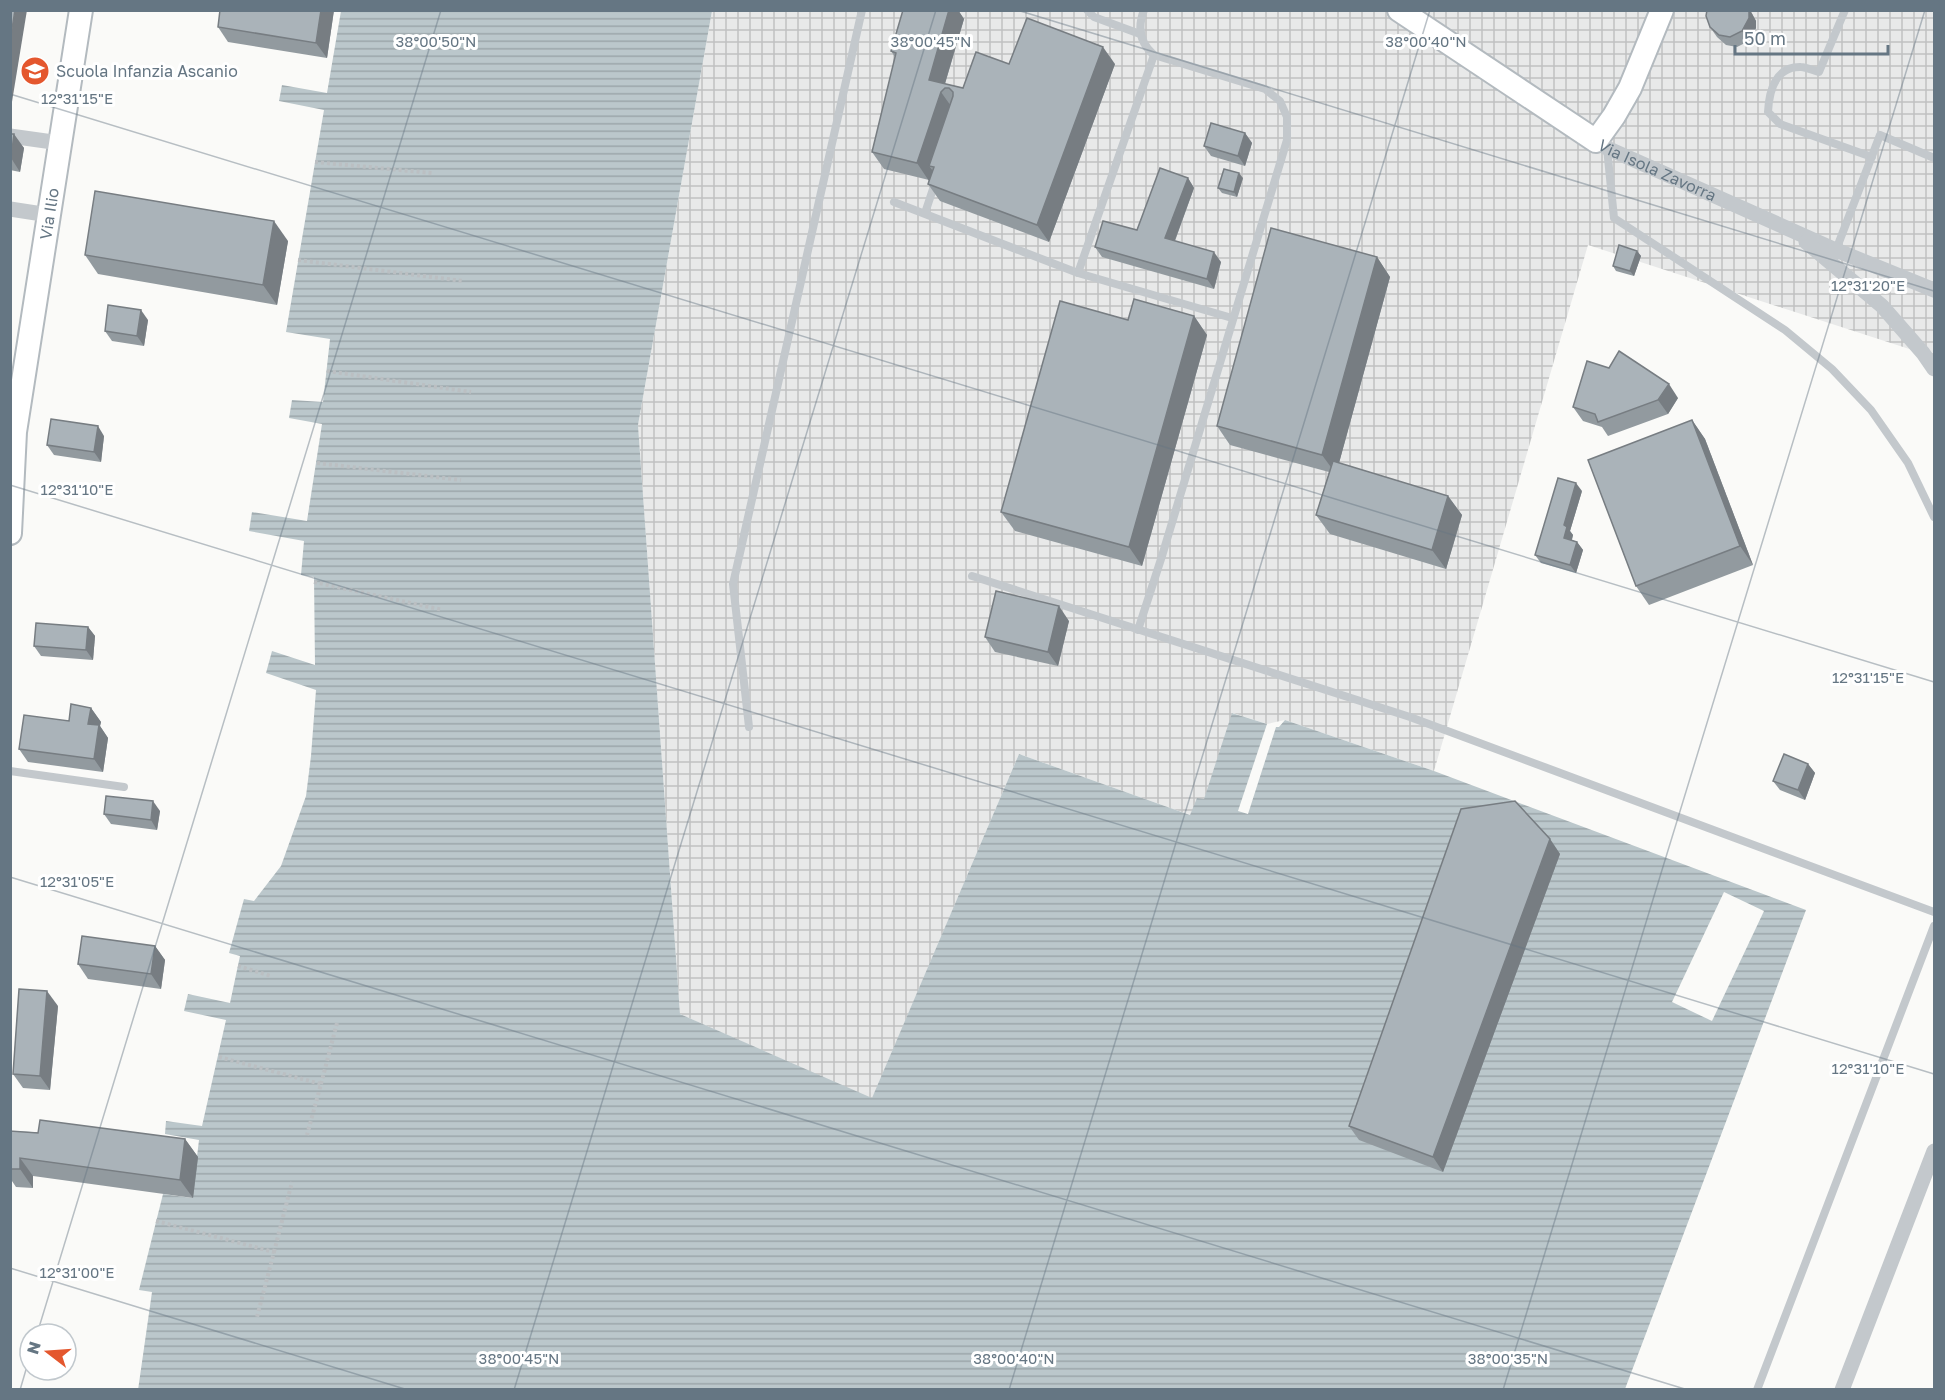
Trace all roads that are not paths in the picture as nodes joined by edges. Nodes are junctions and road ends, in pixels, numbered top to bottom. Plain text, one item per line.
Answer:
1 (862, 10) edge
2 (1087, 10) edge
3 (1143, 10) edge
4 (1399, 10) edge
5 (1662, 10) edge
6 (1845, 10) edge
7 (78, 11) edge
8 (1140, 34) junction
9 (1154, 55) junction
10 (10, 136) edge
11 (60, 143) junction
12 (1601, 144) junction
13 (1872, 158) junction
14 (1935, 158) edge
15 (939, 172) edge
16 (894, 202) dead end
17 (10, 209) edge
18 (925, 213) junction
19 (49, 215) junction
20 (1792, 231) junction
21 (1836, 250) junction
22 (1078, 273) junction
23 (1935, 290) edge
24 (1232, 318) junction
25 (1935, 369) edge
26 (13, 431) edge
27 (11, 507) edge
28 (1935, 517) edge
29 (11, 532) edge
30 (972, 576) dead end
31 (1138, 630) junction
32 (749, 727) dead end
33 (10, 771) edge
34 (124, 787) dead end
35 (1935, 912) edge
36 (1935, 926) edge
37 (1935, 1151) edge
38 (1757, 1389) edge
39 (1842, 1389) edge

1 - 32 lane
2 - 8 lane
3 - 8 lane
4 - 12 main road, Via Isola Zavorra
5 - 12 main road
6 - 13 lane
7 - 11 main road, Via Ilio
8 - 9 lane
9 - 22 lane
9 - 24 lane
10 - 11 street
11 - 19 main road, Via Ilio
12 - 20 street, Via Isola Zavorra
12 - 28 lane
13 - 14 lane
13 - 21 lane
15 - 18 lane
16 - 18 lane
17 - 19 street
18 - 22 lane
19 - 26 main road, Via Ilio
20 - 21 street, Via Isola Zavorra
20 - 25 street
21 - 23 street, Via Isola Zavorra
22 - 24 lane
24 - 31 lane
26 - 27 main road, Via Ilio
27 - 29 main road, Via Ilio
30 - 31 lane
31 - 35 lane
33 - 34 lane
36 - 38 lane
37 - 39 street

